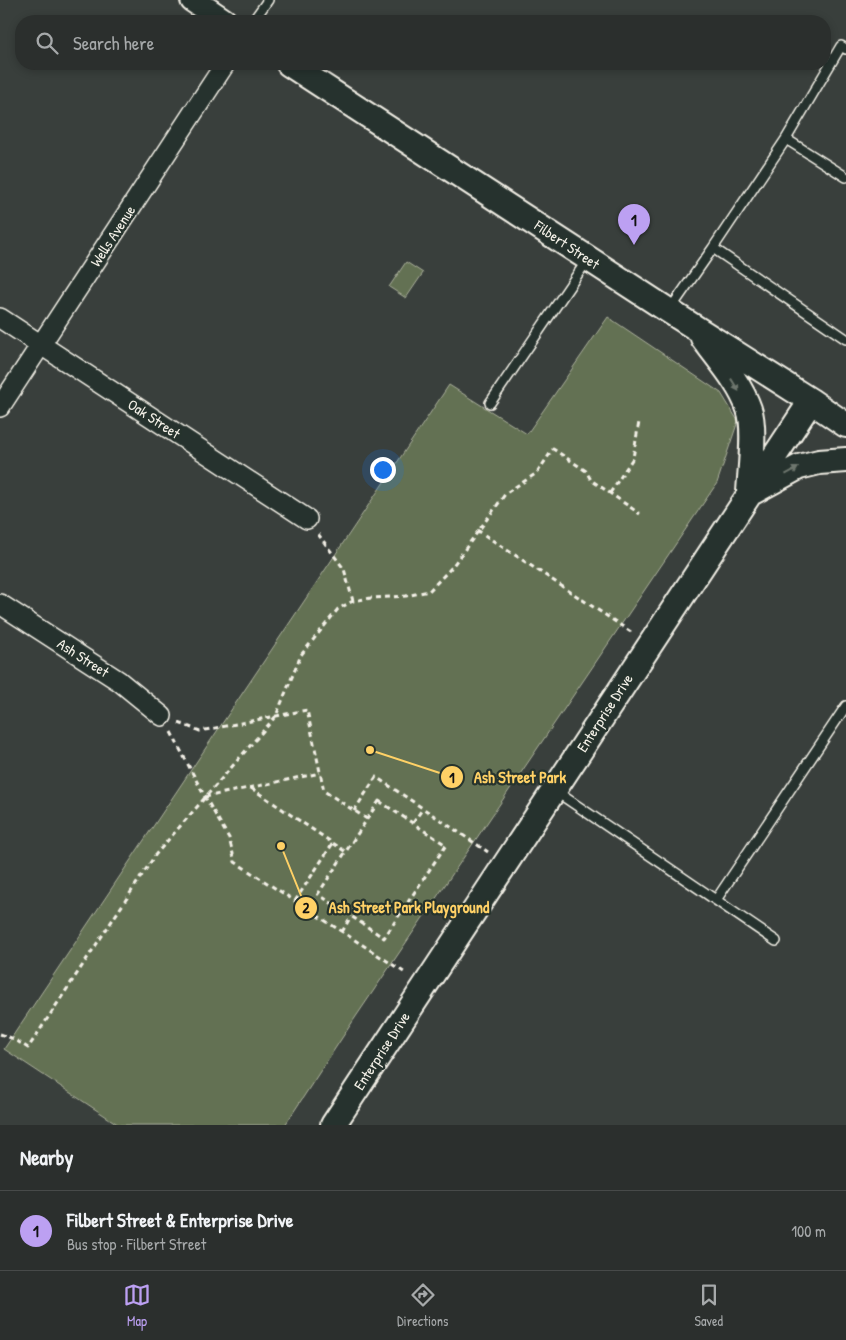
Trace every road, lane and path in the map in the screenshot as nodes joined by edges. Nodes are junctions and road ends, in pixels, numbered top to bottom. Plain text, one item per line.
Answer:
1 (193, 0) edge
2 (268, 0) edge
3 (215, 15) edge
4 (257, 15) edge
5 (846, 49) edge
6 (831, 64) edge
7 (221, 70) edge
8 (298, 70) edge
9 (828, 70) edge
10 (786, 139) junction
11 (846, 177) edge
12 (713, 248) junction
13 (588, 258) junction
14 (669, 311) junction
15 (0, 318) edge
16 (698, 330) junction
17 (846, 339) edge
18 (41, 345) junction
19 (811, 401) junction
20 (490, 403) dead end
21 (0, 407) edge
22 (639, 422) dead end
23 (846, 425) edge
24 (846, 460) edge
25 (610, 493) junction
26 (749, 494) junction
27 (640, 514) dead end
28 (308, 519) joint
29 (477, 530) junction
30 (353, 601) junction
31 (0, 604) edge
32 (650, 644) junction
33 (846, 706) edge
34 (162, 716) junction
35 (276, 716) junction
36 (320, 773) junction
37 (251, 788) junction
38 (554, 790) junction
39 (205, 798) junction
40 (423, 808) junction
41 (354, 811) junction
42 (367, 819) junction
43 (413, 823) junction
44 (333, 843) junction
45 (346, 852) junction
46 (506, 863) junction
47 (716, 900) junction
48 (295, 901) junction
49 (351, 916) junction
50 (342, 932) junction
51 (776, 941) dead end
52 (425, 986) junction
53 (0, 1034) edge
54 (333, 1125) edge

1 - 3 street
2 - 4 lane
5 - 6 lane
7 - 18 street, Wells Avenue
8 - 13 street, Filbert Street
9 - 10 lane
10 - 11 lane
10 - 12 lane
12 - 14 lane
12 - 17 lane
13 - 14 street, Filbert Street
13 - 20 lane
14 - 16 street, Filbert Street
15 - 18 street, Oak Street
16 - 19 street, Filbert Street
16 -> 26 street
18 - 21 street, Wells Avenue
18 - 28 street, Oak Street
19 - 23 street, Filbert Street
19 - 26 street, Enterprise Drive
22 - 25 path
26 -> 24 street
25 - 27 path
25 - 29 path
26 - 32 street, Enterprise Drive
28 - 30 path
29 - 30 path
29 - 32 path
30 - 35 path
31 - 34 street, Ash Street
32 - 38 street, Enterprise Drive
33 - 47 lane
34 - 35 path
34 - 39 path
35 - 36 path
35 - 39 path
36 - 37 path
36 - 41 path
37 - 39 path
37 - 44 path
38 - 46 street, Enterprise Drive
38 - 47 lane
39 - 48 path
39 - 53 path
40 - 41 path
40 - 43 path
40 - 46 path
41 - 42 path
42 - 43 path
42 - 45 path
43 - 49 path
44 - 45 path
44 - 48 path
45 - 49 path
46 - 52 street, Enterprise Drive
47 - 51 lane
48 - 50 path
49 - 50 path
50 - 52 path
52 - 54 street, Enterprise Drive

